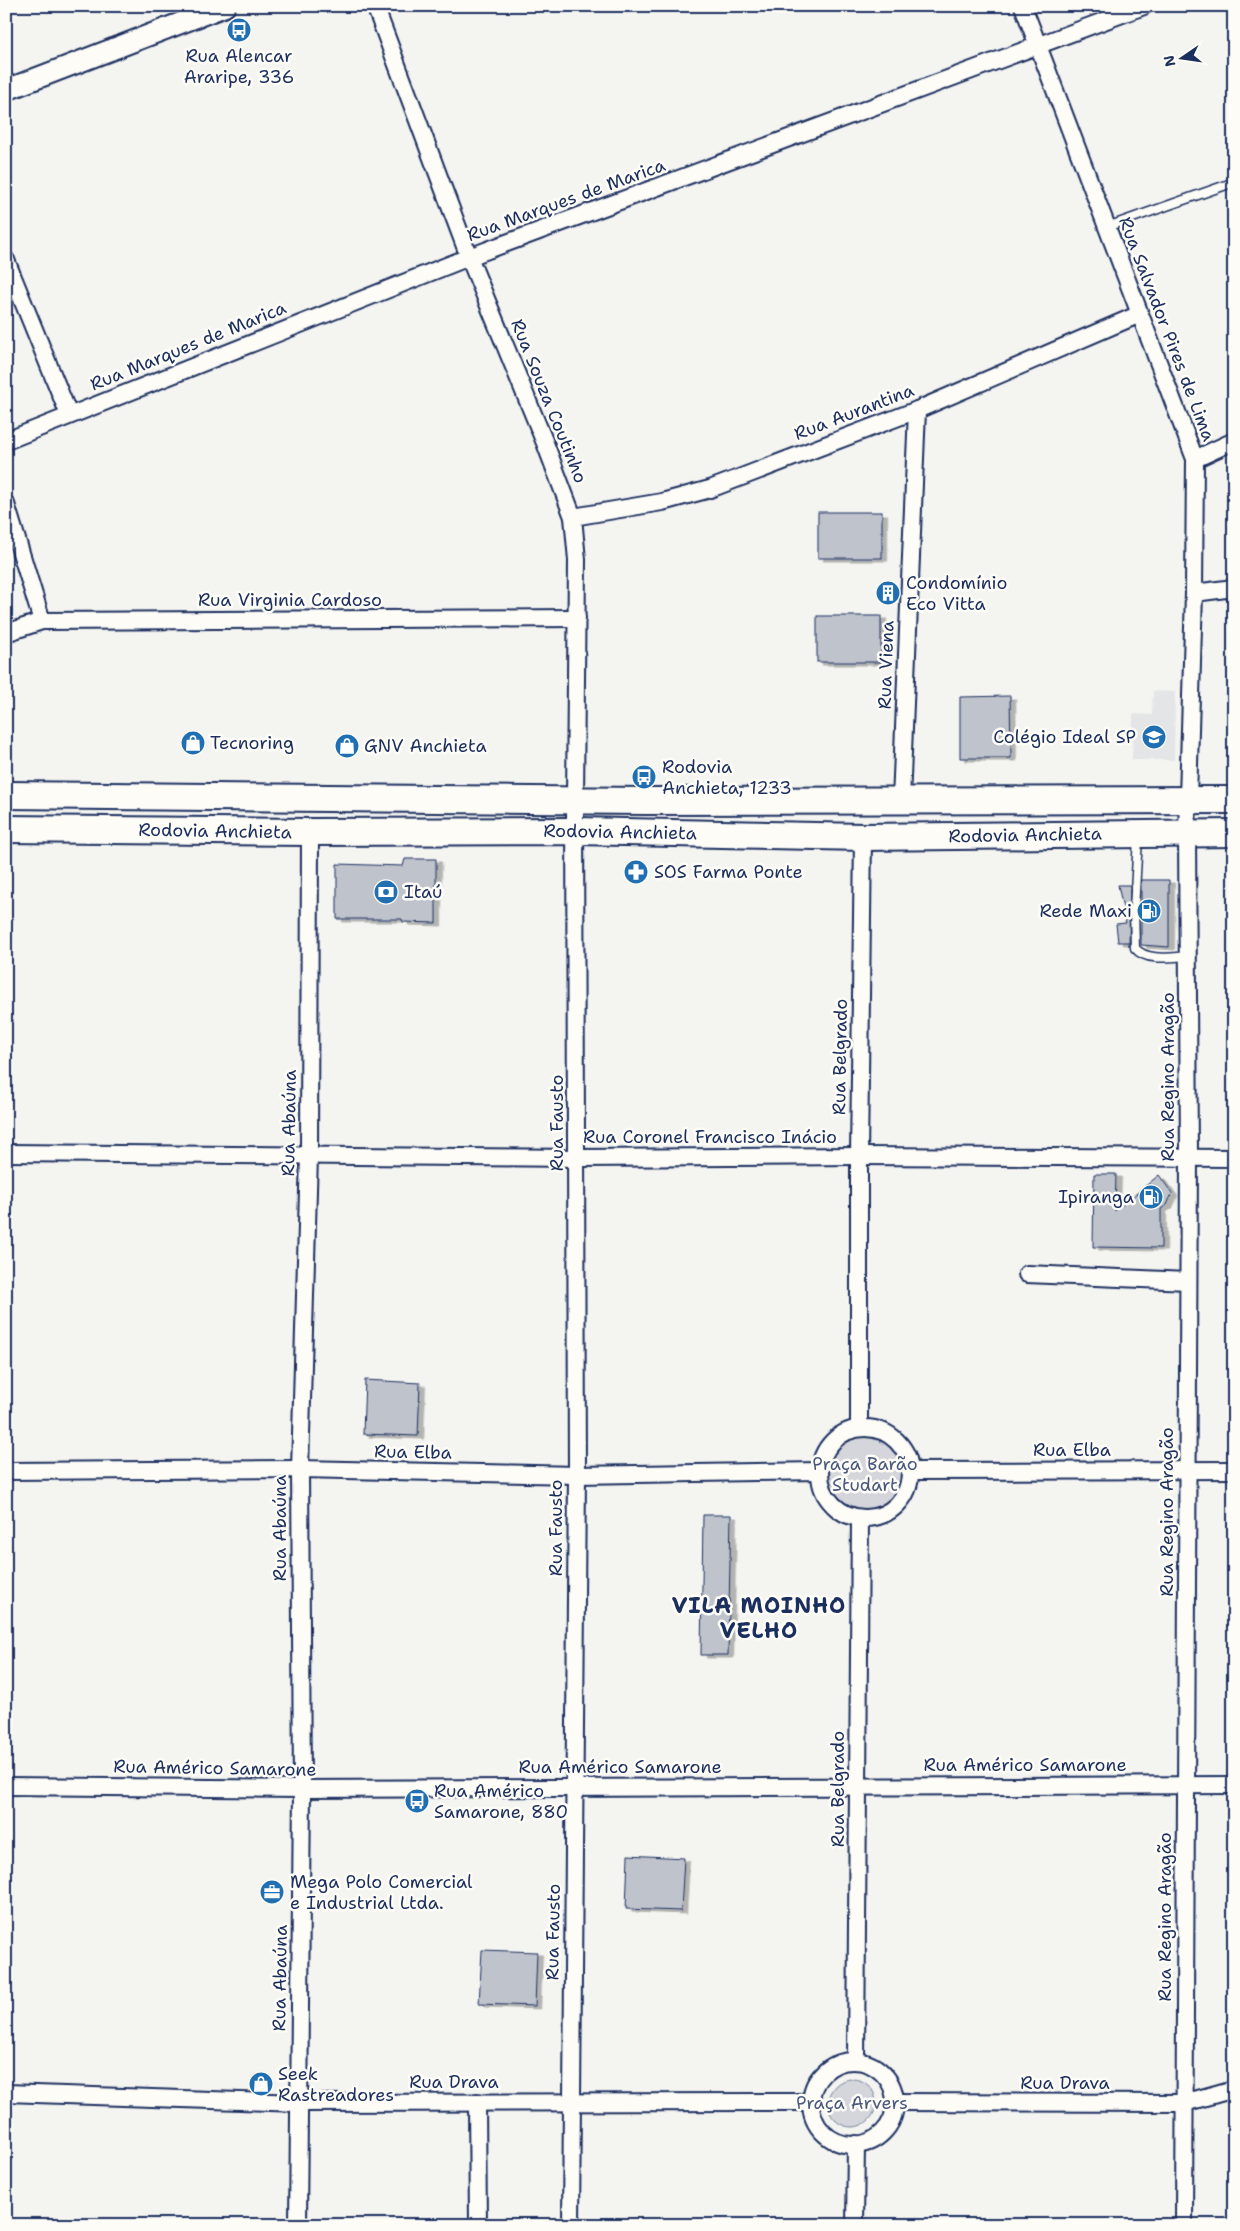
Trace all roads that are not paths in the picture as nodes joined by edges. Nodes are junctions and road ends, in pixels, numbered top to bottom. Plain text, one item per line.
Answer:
1 (225, 6) edge
2 (375, 6) edge
3 (1023, 6) edge
4 (1144, 6) edge
5 (1039, 47) junction
6 (6, 90) edge
7 (1229, 184) dead end
8 (1107, 228) junction
9 (469, 257) junction
10 (6, 260) edge
11 (1140, 314) junction
12 (917, 410) junction
13 (69, 415) junction
14 (6, 441) edge
15 (1234, 441) edge
16 (1195, 459) junction
17 (6, 504) edge
18 (573, 517) junction
19 (1234, 588) edge
20 (1194, 593) junction
21 (577, 618) junction
22 (42, 621) junction
23 (6, 633) edge
24 (6, 795) edge
25 (1188, 800) junction
26 (1234, 800) edge
27 (575, 801) junction
28 (901, 801) junction
29 (6, 829) edge
30 (576, 831) junction
31 (310, 832) junction
32 (1234, 832) edge
33 (1187, 833) junction
34 (1138, 834) junction
35 (863, 837) junction
36 (1188, 956) junction
37 (6, 1154) edge
38 (309, 1156) junction
39 (859, 1156) junction
40 (1189, 1157) junction
41 (577, 1158) junction
42 (1234, 1158) edge
43 (1026, 1274) dead end
44 (1188, 1281) junction
45 (859, 1428) junction
46 (300, 1469) junction
47 (1187, 1470) junction
48 (1234, 1470) edge
49 (6, 1471) edge
50 (820, 1471) junction
51 (910, 1472) junction
52 (577, 1475) junction
53 (860, 1518) junction
54 (1185, 1784) junction
55 (1234, 1785) edge
56 (6, 1786) edge
57 (858, 1786) junction
58 (575, 1788) junction
59 (302, 1789) junction
60 (856, 2061) junction
61 (1234, 2089) edge
62 (6, 2093) edge
63 (477, 2102) junction
64 (572, 2102) junction
65 (811, 2102) junction
66 (894, 2102) junction
67 (298, 2103) junction
68 (1184, 2103) junction
69 (856, 2144) junction
70 (298, 2225) edge
71 (478, 2225) edge
72 (571, 2225) edge
73 (855, 2225) edge
74 (1184, 2225) edge

1 - 6 street
2 - 9 street, Rua Souza Coutinho
3 - 5 street, Rua Salvador Pires de Lima
4 - 5 street, Rua Marques de Marica
5 - 8 street, Rua Salvador Pires de Lima
5 - 9 street, Rua Marques de Marica
7 - 8 lane
8 - 11 street, Rua Salvador Pires de Lima
9 - 13 street, Rua Marques de Marica
9 - 18 street, Rua Souza Coutinho
10 - 13 street
11 - 12 street, Rua Aurantina
11 - 16 street, Rua Salvador Pires de Lima
12 - 18 street, Rua Aurantina
12 - 28 street, Rua Viena
13 - 14 street, Rua Marques de Marica
15 - 16 street
16 - 20 street, Rua Salvador Pires de Lima
17 - 22 street
18 - 21 street, Rua Souza Coutinho
19 - 20 street
20 - 25 street, Rua Salvador Pires de Lima
21 - 22 street, Rua Virginia Cardoso
21 - 27 street, Rua Souza Coutinho
22 - 23 street, Rua Virginia Cardoso
24 - 27 highway, Rodovia Anchieta
25 - 26 highway, Rodovia Anchieta
25 - 28 highway, Rodovia Anchieta
25 - 33 street, Rua Regino Aragão
27 - 28 highway, Rodovia Anchieta
27 - 30 street, Rua Souza Coutinho
29 - 31 highway, Rodovia Anchieta
30 - 31 highway, Rodovia Anchieta
30 - 35 highway, Rodovia Anchieta
30 - 41 street, Rua Fausto
31 - 38 street, Rua Abaúna
32 - 33 highway, Rodovia Anchieta
33 - 34 highway, Rodovia Anchieta
33 - 36 street, Rua Regino Aragão
34 - 35 highway, Rodovia Anchieta
34 - 36 lane
35 - 39 street, Rua Belgrado
36 - 40 street, Rua Regino Aragão
37 - 38 street, Rua Coronel Francisco Inácio
38 - 41 street, Rua Coronel Francisco Inácio
38 - 46 street, Rua Abaúna
39 - 40 street, Rua Coronel Francisco Inácio
39 - 41 street, Rua Coronel Francisco Inácio
39 - 45 street, Rua Belgrado
40 - 42 street, Rua Coronel Francisco Inácio
40 - 44 street, Rua Regino Aragão
41 - 52 street, Rua Fausto
43 - 44 street
44 - 47 street, Rua Regino Aragão
45 - 50 street
45 - 51 street
46 - 49 street, Rua Elba
46 - 52 street, Rua Elba
46 - 59 street, Rua Abaúna
47 - 48 street, Rua Elba
47 - 51 street, Rua Elba
47 - 54 street, Rua Regino Aragão
50 - 52 street, Rua Elba
50 - 53 street
51 - 53 street
52 - 58 street, Rua Fausto
53 - 57 street, Rua Belgrado
54 - 55 street, Rua Américo Samarone
54 - 57 street, Rua Américo Samarone
54 - 68 street, Rua Regino Aragão
56 - 59 street, Rua Américo Samarone
57 - 58 street, Rua Américo Samarone
57 - 60 street, Rua Belgrado
58 - 59 street, Rua Américo Samarone
58 - 64 street, Rua Fausto
59 - 67 street, Rua Abaúna
60 - 65 street
60 - 66 street
61 - 68 street, Rua Drava
62 - 67 street, Rua Drava
63 - 64 street, Rua Drava
63 - 67 street, Rua Drava
63 - 71 street
64 - 65 street, Rua Drava
64 - 72 street, Rua Fausto
65 - 69 street
66 - 68 street, Rua Drava
66 - 69 street
67 - 70 street, Rua Abaúna
68 - 74 street, Rua Regino Aragão
69 - 73 street

